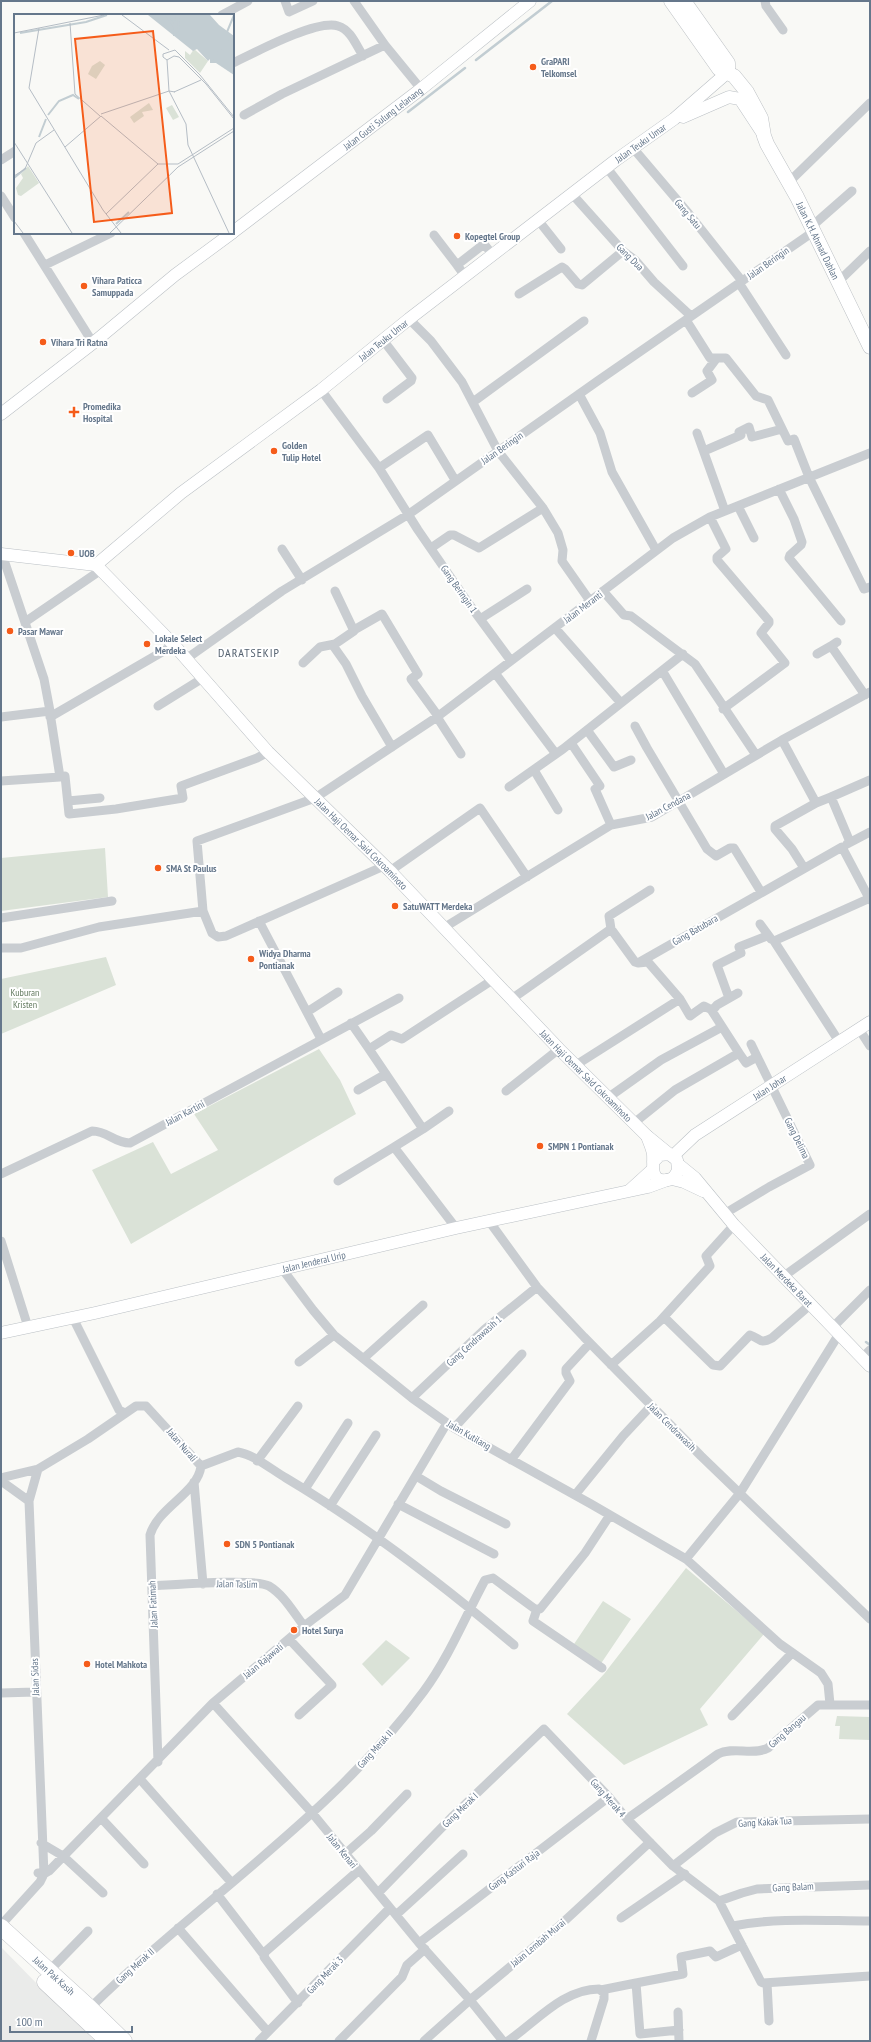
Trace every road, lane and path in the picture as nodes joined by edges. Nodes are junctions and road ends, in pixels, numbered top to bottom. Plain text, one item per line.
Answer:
1 (248, 1) edge
2 (285, 1) edge
3 (313, 1) edge
4 (354, 1) edge
5 (530, 1) edge
6 (671, 1) edge
7 (684, 1) edge
8 (764, 1) edge
9 (224, 14) edge
10 (783, 30) dead end
11 (385, 45) junction
12 (363, 56) junction
13 (234, 63) edge
14 (728, 72) junction
15 (421, 88) junction
16 (870, 103) edge
17 (244, 114) dead end
18 (674, 119) junction
19 (764, 136) junction
20 (633, 148) junction
21 (14, 152) edge
22 (1, 160) edge
23 (607, 168) junction
24 (789, 182) junction
25 (852, 191) dead end
26 (572, 194) junction
27 (1, 196) edge
28 (14, 215) edge
29 (538, 220) junction
30 (812, 229) junction
31 (234, 230) edge
32 (25, 234) edge
33 (109, 234) edge
34 (229, 234) edge
35 (434, 235) dead end
36 (561, 249) dead end
37 (623, 251) junction
38 (870, 251) edge
39 (493, 255) junction
40 (45, 265) junction
41 (457, 266) junction
42 (683, 266) dead end
43 (465, 276) junction
44 (740, 282) junction
45 (838, 282) junction
46 (519, 294) dead end
47 (688, 318) junction
48 (409, 319) junction
49 (584, 321) dead end
50 (383, 340) junction
51 (94, 343) junction
52 (870, 347) edge
53 (786, 355) dead end
54 (716, 359) junction
55 (321, 390) junction
56 (692, 393) dead end
57 (579, 394) junction
58 (387, 399) dead end
59 (473, 402) junction
60 (1, 414) edge
61 (782, 429) junction
62 (697, 433) dead end
63 (498, 451) junction
64 (704, 451) junction
65 (870, 453) edge
66 (379, 468) junction
67 (809, 477) junction
68 (455, 480) junction
69 (779, 489) junction
70 (738, 506) junction
71 (543, 508) junction
72 (726, 511) junction
73 (409, 514) junction
74 (710, 518) junction
75 (754, 538) dead end
76 (431, 548) junction
77 (282, 549) dead end
78 (656, 550) junction
79 (1, 554) edge
80 (99, 567) junction
81 (302, 580) junction
82 (870, 587) edge
83 (527, 589) dead end
84 (335, 591) dead end
85 (603, 591) junction
86 (590, 601) junction
87 (480, 619) junction
88 (841, 621) dead end
89 (25, 622) junction
90 (555, 628) junction
91 (354, 630) junction
92 (334, 644) junction
93 (174, 645) junction
94 (683, 654) junction
95 (817, 654) dead end
96 (186, 659) junction
97 (511, 661) junction
98 (303, 663) dead end
99 (663, 672) junction
100 (495, 673) junction
101 (203, 678) junction
102 (868, 693) edge
103 (621, 703) junction
104 (158, 706) dead end
105 (723, 709) junction
106 (50, 714) junction
107 (1, 717) edge
108 (437, 717) junction
109 (635, 726) dead end
110 (587, 730) junction
111 (782, 740) junction
112 (571, 743) junction
113 (392, 747) junction
114 (268, 752) junction
115 (461, 754) dead end
116 (556, 754) junction
117 (756, 755) junction
118 (628, 764) dead end
119 (534, 770) junction
120 (724, 774) junction
121 (62, 777) junction
122 (870, 780) edge
123 (1, 781) edge
124 (508, 787) dead end
125 (831, 797) junction
126 (100, 798) dead end
127 (315, 798) junction
128 (68, 801) junction
129 (679, 801) junction
130 (816, 803) junction
131 (558, 810) dead end
132 (611, 825) junction
133 (870, 832) edge
134 (850, 842) junction
135 (842, 847) junction
136 (387, 868) junction
137 (804, 868) junction
138 (527, 877) junction
139 (650, 890) dead end
140 (761, 892) junction
141 (870, 899) edge
142 (112, 901) dead end
143 (203, 911) junction
144 (1, 918) edge
145 (259, 921) junction
146 (760, 924) dead end
147 (445, 927) junction
148 (611, 930) junction
149 (770, 939) junction
150 (1, 948) edge
151 (638, 963) junction
152 (494, 979) junction
153 (338, 992) dead end
154 (738, 993) dead end
155 (399, 998) dead end
156 (513, 998) junction
157 (729, 998) junction
158 (680, 999) junction
159 (712, 1010) junction
160 (307, 1012) junction
161 (870, 1022) edge
162 (351, 1023) junction
163 (722, 1027) junction
164 (859, 1029) junction
165 (321, 1039) junction
166 (840, 1043) junction
167 (751, 1044) dead end
168 (870, 1046) edge
169 (369, 1049) junction
170 (559, 1049) junction
171 (739, 1053) junction
172 (757, 1057) junction
173 (576, 1065) junction
174 (386, 1074) junction
175 (771, 1086) junction
176 (358, 1090) dead end
177 (506, 1091) dead end
178 (608, 1097) junction
179 (449, 1111) dead end
180 (634, 1123) junction
181 (423, 1129) junction
182 (647, 1136) junction
183 (394, 1147) junction
184 (673, 1159) junction
185 (653, 1166) junction
186 (1, 1174) edge
187 (670, 1180) junction
188 (338, 1181) dead end
189 (627, 1192) junction
190 (706, 1192) junction
191 (724, 1214) junction
192 (870, 1214) edge
193 (489, 1221) junction
194 (734, 1225) junction
195 (456, 1228) junction
196 (1, 1241) edge
197 (283, 1270) junction
198 (784, 1276) junction
199 (537, 1287) junction
200 (870, 1290) edge
201 (811, 1304) junction
202 (422, 1305) dead end
203 (664, 1317) junction
204 (73, 1318) junction
205 (28, 1327) junction
206 (836, 1330) junction
207 (1, 1333) edge
208 (334, 1335) junction
209 (590, 1343) junction
210 (522, 1354) dead end
211 (868, 1356) edge
212 (364, 1358) junction
213 (299, 1362) dead end
214 (611, 1365) junction
215 (412, 1398) junction
216 (298, 1406) dead end
217 (651, 1406) junction
218 (125, 1413) junction
219 (348, 1423) dead end
220 (451, 1426) junction
221 (376, 1435) dead end
222 (512, 1460) junction
223 (257, 1461) junction
224 (201, 1466) junction
225 (38, 1469) junction
226 (416, 1476) junction
227 (1, 1480) edge
228 (194, 1482) junction
229 (305, 1489) junction
230 (740, 1493) junction
231 (575, 1495) junction
232 (29, 1501) junction
233 (398, 1504) junction
234 (330, 1506) junction
235 (610, 1515) junction
236 (506, 1524) dead end
237 (379, 1539) junction
238 (494, 1554) dead end
239 (686, 1560) junction
240 (203, 1584) junction
241 (152, 1586) junction
242 (470, 1608) junction
243 (537, 1609) junction
244 (870, 1619) edge
245 (304, 1626) junction
246 (289, 1639) junction
247 (514, 1645) dead end
248 (792, 1653) junction
249 (602, 1668) dead end
250 (35, 1692) junction
251 (1, 1693) edge
252 (213, 1703) junction
253 (830, 1704) junction
254 (870, 1705) edge
255 (300, 1715) dead end
256 (732, 1716) dead end
257 (544, 1729) joint
258 (158, 1762) junction
259 (140, 1779) junction
260 (406, 1794) dead end
261 (609, 1797) junction
262 (313, 1814) junction
263 (101, 1818) junction
264 (627, 1819) junction
265 (870, 1819) edge
266 (650, 1842) junction
267 (41, 1843) junction
268 (345, 1854) junction
269 (463, 1854) dead end
270 (63, 1856) junction
271 (144, 1864) dead end
272 (673, 1866) junction
273 (358, 1871) junction
274 (41, 1874) junction
275 (685, 1874) junction
276 (231, 1882) junction
277 (870, 1885) edge
278 (103, 1893) dead end
279 (378, 1893) junction
280 (217, 1894) junction
281 (718, 1901) junction
282 (393, 1912) junction
283 (1, 1916) edge
284 (621, 1918) dead end
285 (870, 1921) edge
286 (1, 1926) edge
287 (733, 1926) junction
288 (178, 1928) junction
289 (88, 1931) dead end
290 (1, 1942) edge
291 (742, 1945) junction
292 (422, 1946) junction
293 (264, 1955) junction
294 (49, 1971) junction
295 (870, 1976) edge
296 (764, 1982) junction
297 (636, 1983) junction
298 (601, 1990) junction
299 (470, 2000) junction
300 (298, 2003) junction
301 (90, 2008) junction
302 (678, 2012) dead end
303 (769, 2021) dead end
304 (679, 2030) junction
305 (268, 2032) junction
306 (640, 2038) edge
307 (108, 2041) edge
308 (124, 2041) edge
309 (259, 2041) edge
310 (339, 2041) edge
311 (424, 2041) edge
312 (503, 2041) edge
313 (508, 2041) edge
314 (591, 2041) edge
315 (679, 2041) edge

1 - 9 street
2 - 3 street
4 - 11 street
5 - 15 street, Jalan Gusti Sulung Lelanang
6 - 14 main road
7 - 14 main road
8 - 10 street
11 - 12 street
11 - 15 street
12 - 13 street
12 - 17 street
14 - 18 street, Jalan Teuku Umar
14 - 19 main road, Jalan K.H. Ahmad Dahlan
15 - 31 street, Jalan Gusti Sulung Lelanang
16 - 24 street
18 - 19 street, Jalan Teuku Umar
18 - 20 street, Jalan Teuku Umar
19 - 24 main road, Jalan K.H. Ahmad Dahlan
20 - 23 street, Jalan Teuku Umar
20 - 44 street, Gang Satu
21 - 22 street
23 - 26 street, Jalan Teuku Umar
23 - 42 street
24 - 30 main road, Jalan K.H. Ahmad Dahlan
25 - 30 street, Jalan Beringin
26 - 29 street, Jalan Teuku Umar
26 - 37 street, Gang Dua
27 - 28 street
29 - 36 street
29 - 39 street, Jalan Teuku Umar
30 - 44 street, Jalan Beringin
30 - 45 main road, Jalan K.H. Ahmad Dahlan
32 - 40 street
33 - 40 street
34 - 51 street, Jalan Gusti Sulung Lelanang
35 - 41 street
37 - 46 street
37 - 47 street, Gang Dua
38 - 45 street
39 - 41 street
39 - 43 street, Jalan Teuku Umar
40 - 51 street
41 - 43 street
43 - 48 street, Jalan Teuku Umar
44 - 47 street, Jalan Beringin
44 - 53 street, Gang Satu
45 - 52 main road, Jalan K.H. Ahmad Dahlan
47 - 54 street, Gang Dua
47 - 57 street, Jalan Beringin
48 - 50 street, Jalan Teuku Umar
48 - 59 street
49 - 59 street
50 - 55 street, Jalan Teuku Umar
50 - 58 street
51 - 60 street, Jalan Gusti Sulung Lelanang
54 - 56 street
54 - 61 street
55 - 66 street, Gang Beringin 1
55 - 80 street, Jalan Teuku Umar
57 - 63 street, Jalan Beringin
57 - 78 street
59 - 63 street
61 - 64 street
61 - 67 street
62 - 64 street
63 - 68 street, Jalan Beringin
63 - 71 street
64 - 72 street
65 - 67 street, Jalan Meranti
66 - 68 street
66 - 73 street, Gang Beringin 1
67 - 69 street, Jalan Meranti
67 - 82 street
68 - 73 street, Jalan Beringin
69 - 70 street, Jalan Meranti
69 - 88 street
70 - 72 street, Jalan Meranti
70 - 75 street
71 - 76 street
71 - 86 street
72 - 74 street, Jalan Meranti
73 - 76 street, Gang Beringin 1
73 - 81 street, Jalan Beringin
74 - 78 street, Jalan Meranti
74 - 105 street
76 - 87 street, Gang Beringin 1
77 - 81 street
78 - 85 street, Jalan Meranti
79 - 80 street
79 - 89 street
80 - 89 street
80 - 93 street, Jalan Haji Oemar Said Cokroaminoto
81 - 96 street, Jalan Beringin
83 - 87 street
84 - 91 street
85 - 86 street, Jalan Meranti
85 - 94 street
86 - 90 street, Jalan Meranti
87 - 97 street, Gang Beringin 1
89 - 106 street
90 - 97 street, Jalan Meranti
90 - 103 street
91 - 92 street
91 - 108 street
92 - 98 street
92 - 113 street
93 - 96 street, Jalan Haji Oemar Said Cokroaminoto
93 - 106 street
94 - 99 street
94 - 105 street
95 - 102 street
96 - 101 street, Jalan Haji Oemar Said Cokroaminoto
97 - 100 street, Jalan Meranti
99 - 103 street
99 - 120 street
100 - 108 street, Jalan Meranti
100 - 116 street
101 - 104 street
101 - 114 street, Jalan Haji Oemar Said Cokroaminoto
102 - 111 street, Jalan Cendana
103 - 110 street
105 - 117 street
106 - 107 street
106 - 121 street
108 - 113 street, Jalan Meranti
108 - 115 street
109 - 129 street
110 - 112 street
110 - 118 street
111 - 117 street, Jalan Cendana
111 - 130 street
112 - 116 street
112 - 132 street
113 - 127 street, Jalan Meranti
114 - 127 street, Jalan Haji Oemar Said Cokroaminoto
114 - 128 street
116 - 119 street
117 - 120 street, Jalan Cendana
119 - 124 street
119 - 131 street
120 - 129 street, Jalan Cendana
121 - 123 street
121 - 128 street
122 - 125 street
125 - 130 street
125 - 134 street
126 - 128 street
127 - 136 street, Jalan Haji Oemar Said Cokroaminoto
127 - 143 street, Jalan Meranti
129 - 132 street, Jalan Cendana
129 - 140 street
130 - 137 street
132 - 138 street, Jalan Cendana
133 - 134 street, Gang Batubara
134 - 135 street, Gang Batubara
135 - 137 street, Gang Batubara
135 - 141 street
136 - 138 street
136 - 145 street
136 - 147 street, Jalan Haji Oemar Said Cokroaminoto
137 - 140 street, Gang Batubara
138 - 147 street, Jalan Cendana
139 - 148 street
140 - 151 street, Gang Batubara
141 - 149 street
142 - 144 street
143 - 145 street
143 - 150 street
145 - 160 street
146 - 149 street
147 - 152 street, Jalan Haji Oemar Said Cokroaminoto
148 - 151 street
148 - 156 street
149 - 157 street
149 - 166 street
151 - 158 street
152 - 156 street, Jalan Haji Oemar Said Cokroaminoto
152 - 169 street
153 - 160 street
154 - 157 street
155 - 162 street, Jalan Kartini
156 - 170 street, Jalan Haji Oemar Said Cokroaminoto
157 - 159 street
158 - 159 street
158 - 173 street
159 - 163 street
160 - 165 street
161 - 164 street, Jalan Johar
162 - 165 street, Jalan Kartini
162 - 169 street
163 - 171 street
163 - 178 street
164 - 166 street, Jalan Johar
164 - 168 street
165 - 186 street, Jalan Kartini
166 - 175 street, Jalan Johar
167 - 172 street, Gang Delima
169 - 174 street
170 - 173 street, Jalan Haji Oemar Said Cokroaminoto
170 - 177 street
171 - 172 street
171 - 180 street
172 - 175 street, Gang Delima
173 - 178 street, Jalan Haji Oemar Said Cokroaminoto
174 - 176 street
174 - 181 street
175 - 184 street, Jalan Johar
175 - 191 street, Gang Delima
178 - 180 street, Jalan Haji Oemar Said Cokroaminoto
179 - 181 street
180 - 182 street, Jalan Haji Oemar Said Cokroaminoto
181 - 183 street
182 - 184 street, Jalan Haji Oemar Said Cokroaminoto
182 - 185 street
183 - 188 street
183 - 195 street
184 - 185 street
184 - 187 street
184 - 190 street, Jalan Merdeka Barat
185 - 187 street
185 - 189 street
187 - 189 street, Jalan Jenderal Urip
187 - 190 street
189 - 193 street, Jalan Jenderal Urip
190 - 191 street, Jalan Merdeka Barat
191 - 194 street, Jalan Merdeka Barat
192 - 198 street
193 - 195 street, Jalan Jenderal Urip
193 - 199 street, Jalan Cendrawasih
194 - 198 street, Jalan Merdeka Barat
194 - 203 street
195 - 197 street, Jalan Jenderal Urip
196 - 205 street
197 - 204 street, Jalan Jenderal Urip
197 - 208 street, Jalan Kutilang
198 - 201 street, Jalan Merdeka Barat
199 - 209 street, Jalan Cendrawasih
199 - 215 street, Gang Cendrawasih 1
200 - 206 street
201 - 203 street
201 - 206 street, Jalan Merdeka Barat
202 - 212 street
203 - 214 street
204 - 205 street, Jalan Jenderal Urip
204 - 218 street
205 - 207 street, Jalan Jenderal Urip
206 - 211 street, Jalan Merdeka Barat
206 - 230 street
208 - 212 street, Jalan Kutilang
208 - 213 street
209 - 214 street, Jalan Cendrawasih
209 - 222 street
210 - 220 street, Jalan Rajawali
212 - 215 street, Jalan Kutilang
214 - 217 street, Jalan Cendrawasih
215 - 220 street, Jalan Kutilang
216 - 223 street
217 - 230 street, Jalan Cendrawasih
217 - 231 street
218 - 224 street, Jalan Nurali
218 - 225 street, Jalan Nurali
219 - 229 street
220 - 222 street, Jalan Kutilang
220 - 226 street, Jalan Rajawali
221 - 234 street
222 - 231 street, Jalan Kutilang
223 - 224 street, Jalan Nurali
223 - 229 street, Jalan Nurali
224 - 228 street, Jalan Fatimah
225 - 227 street, Jalan Nurali
225 - 232 street, Jalan Sidas
226 - 233 street, Jalan Rajawali
226 - 236 street
227 - 232 street
228 - 240 street
228 - 241 street, Jalan Fatimah
229 - 234 street, Jalan Nurali
230 - 239 street
230 - 244 street, Jalan Cendrawasih
231 - 235 street, Jalan Kutilang
232 - 250 street, Jalan Sidas
233 - 237 street, Jalan Rajawali
233 - 238 street
234 - 237 street, Jalan Nurali
235 - 239 street, Jalan Kutilang
235 - 243 street
237 - 242 street, Jalan Nurali
237 - 245 street, Jalan Rajawali
239 - 248 street, Jalan Kutilang
240 - 241 street, Jalan Taslim
240 - 245 street, Jalan Taslim
241 - 258 street, Jalan Fatimah
242 - 243 street, Gang Merak II
242 - 247 street, Jalan Nurali
242 - 262 street, Gang Merak II
243 - 249 street
245 - 246 street, Jalan Rajawali
246 - 252 street, Jalan Rajawali
246 - 255 street
248 - 253 street, Jalan Kutilang
248 - 256 street
250 - 251 street
250 - 267 street, Jalan Sidas
252 - 258 street, Jalan Rajawali
252 - 262 street, Jalan Kenari
253 - 254 street, Gang Bangau
253 - 264 street, Gang Bangau
257 - 261 street, Gang Merak 4
257 - 279 street, Gang Merak I
258 - 259 street, Jalan Rajawali
259 - 263 street, Jalan Rajawali
259 - 276 street
260 - 268 street
261 - 264 street, Gang Merak 4
261 - 292 street, Gang Kasturi Raja
262 - 268 street, Jalan Kenari
262 - 276 street, Gang Merak II
263 - 270 street, Jalan Rajawali
263 - 271 street
264 - 266 street, Gang Merak 4
265 - 272 street, Gang Kakak Tua
266 - 272 street, Gang Merak 4
266 - 299 street, Jalan Lembah Murai
267 - 270 street
267 - 274 street, Jalan Sidas
268 - 273 street, Jalan Kenari
269 - 282 street, Gang Merak 3
270 - 274 street, Jalan Rajawali
270 - 278 street
272 - 275 street, Gang Merak 4
273 - 279 street, Jalan Kenari
273 - 293 street
274 - 283 street, Jalan Rajawali
274 - 286 street, Jalan Rajawali
275 - 281 street, Gang Merak 4
275 - 284 street
276 - 280 street, Gang Merak II
277 - 281 street, Gang Balam
279 - 282 street, Jalan Kenari
280 - 288 street, Gang Merak II
280 - 293 street
281 - 287 street, Gang Merak 4
282 - 292 street, Jalan Kenari
282 - 300 street, Gang Merak 3
285 - 287 street
286 - 294 highway, Jalan Pak Kasih
287 - 291 street, Gang Merak 4
288 - 301 street, Gang Merak II
288 - 305 street
289 - 294 street
290 - 307 highway, Jalan Pak Kasih
291 - 296 street, Gang Merak 4
291 - 297 street
292 - 299 street, Jalan Kenari
292 - 310 street, Gang Kasturi Raja
293 - 300 street
294 - 301 highway, Jalan Pak Kasih
295 - 296 street
296 - 303 street
297 - 298 street
297 - 306 street
298 - 313 street
298 - 314 street
299 - 311 street, Jalan Lembah Murai
299 - 312 street, Jalan Kenari
300 - 305 street, Gang Merak 3
301 - 308 highway, Jalan Pak Kasih
302 - 304 street
304 - 306 street
304 - 315 street
305 - 309 street, Gang Merak 3

